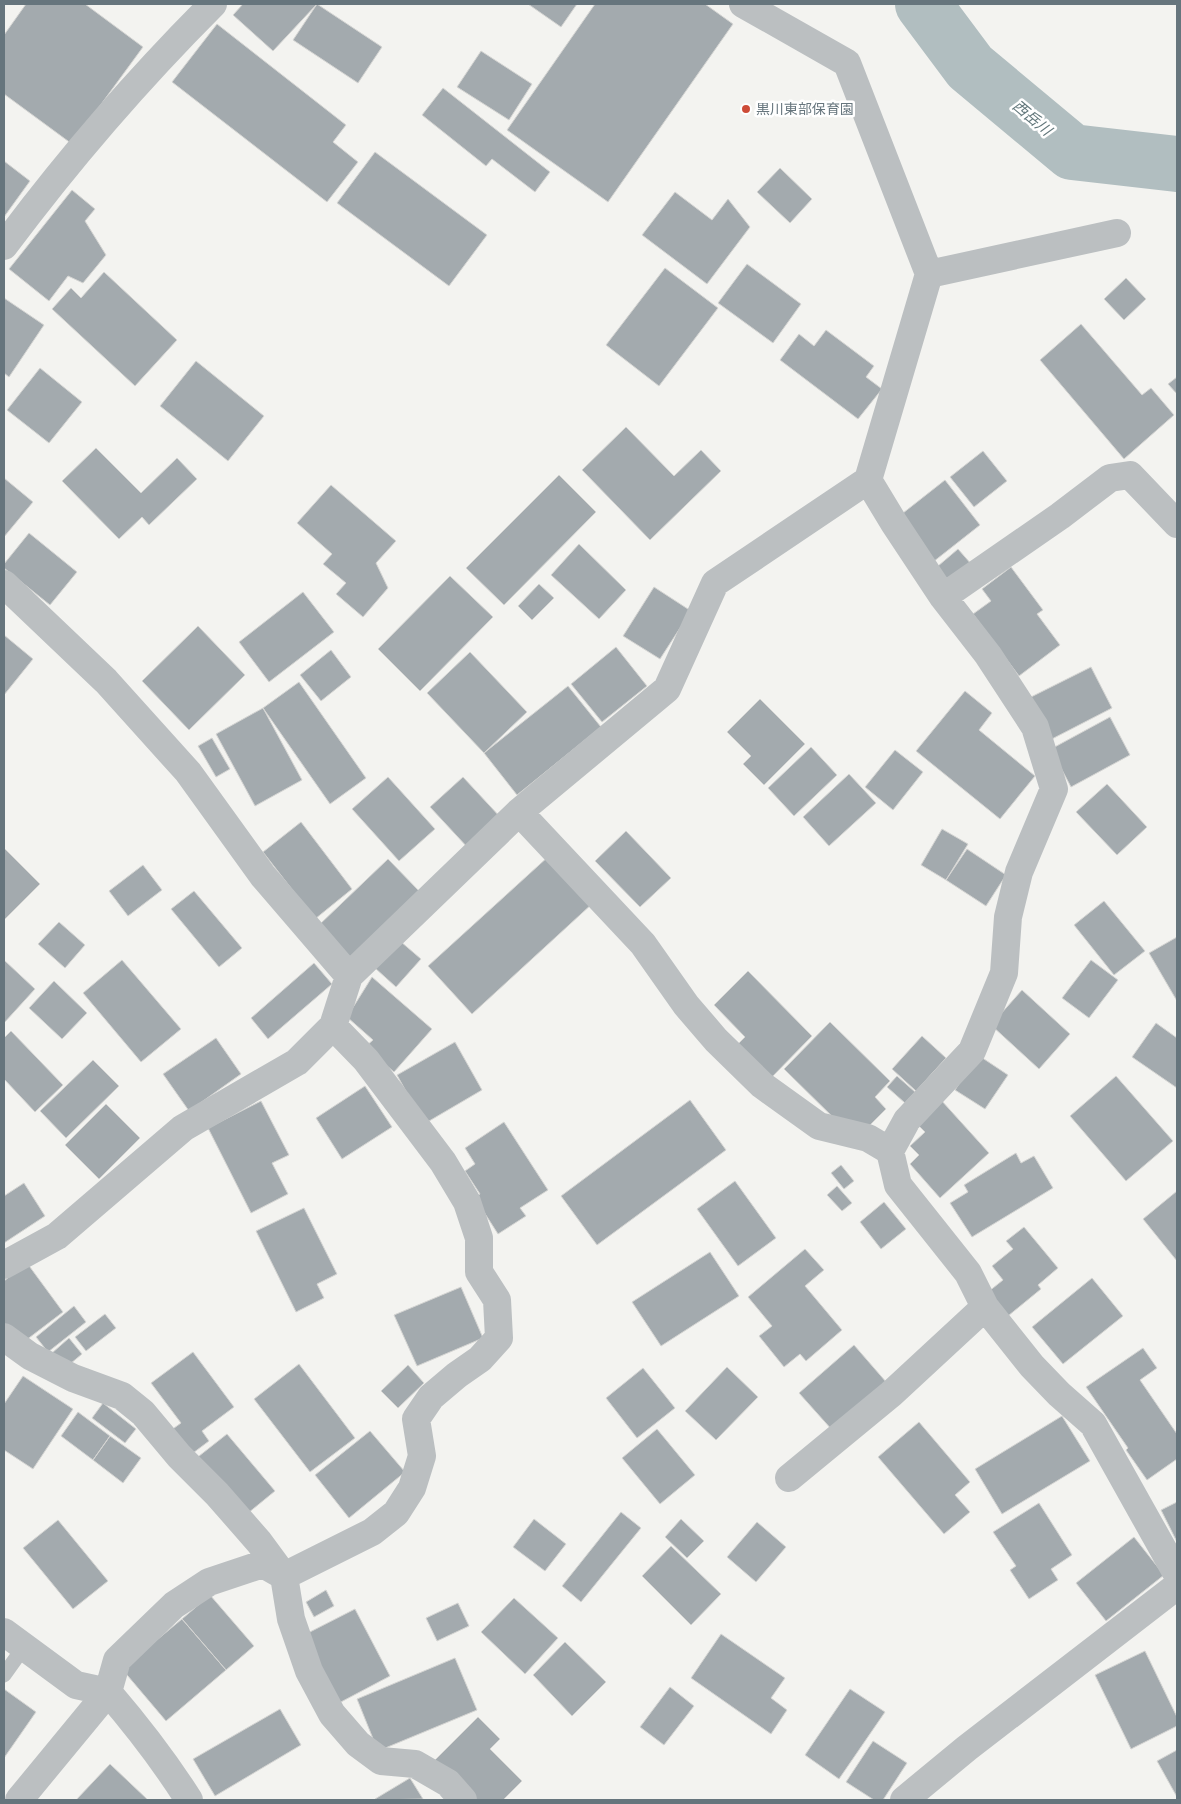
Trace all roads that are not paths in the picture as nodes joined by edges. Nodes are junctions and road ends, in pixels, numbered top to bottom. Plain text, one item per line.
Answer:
1 (213, 4) edge
2 (743, 4) edge
3 (1117, 233) dead end
4 (4, 246) edge
5 (929, 274) junction
6 (868, 480) junction
7 (1177, 524) edge
8 (4, 584) edge
9 (943, 596) junction
10 (519, 812) junction
11 (349, 976) junction
12 (334, 1026) junction
13 (890, 1151) junction
14 (4, 1265) edge
15 (985, 1307) junction
16 (4, 1337) edge
17 (788, 1478) dead end
18 (1177, 1574) edge
19 (284, 1576) junction
20 (1177, 1586) edge
21 (14, 1640) edge
22 (4, 1675) edge
23 (108, 1692) junction
24 (18, 1800) edge
25 (190, 1800) edge
26 (463, 1800) edge
27 (904, 1800) edge

1 - 4 street
2 - 5 street
3 - 5 street
5 - 6 street
6 - 9 street
6 - 10 street
7 - 9 street
8 - 11 street
9 - 13 street
10 - 11 street
10 - 13 street
11 - 12 street
12 - 14 street
12 - 19 street
13 - 15 street
15 - 17 street
15 - 18 street
16 - 19 street
19 - 23 street
19 - 26 street
20 - 27 street
21 - 22 lane
21 - 23 street
23 - 24 street
23 - 25 street

